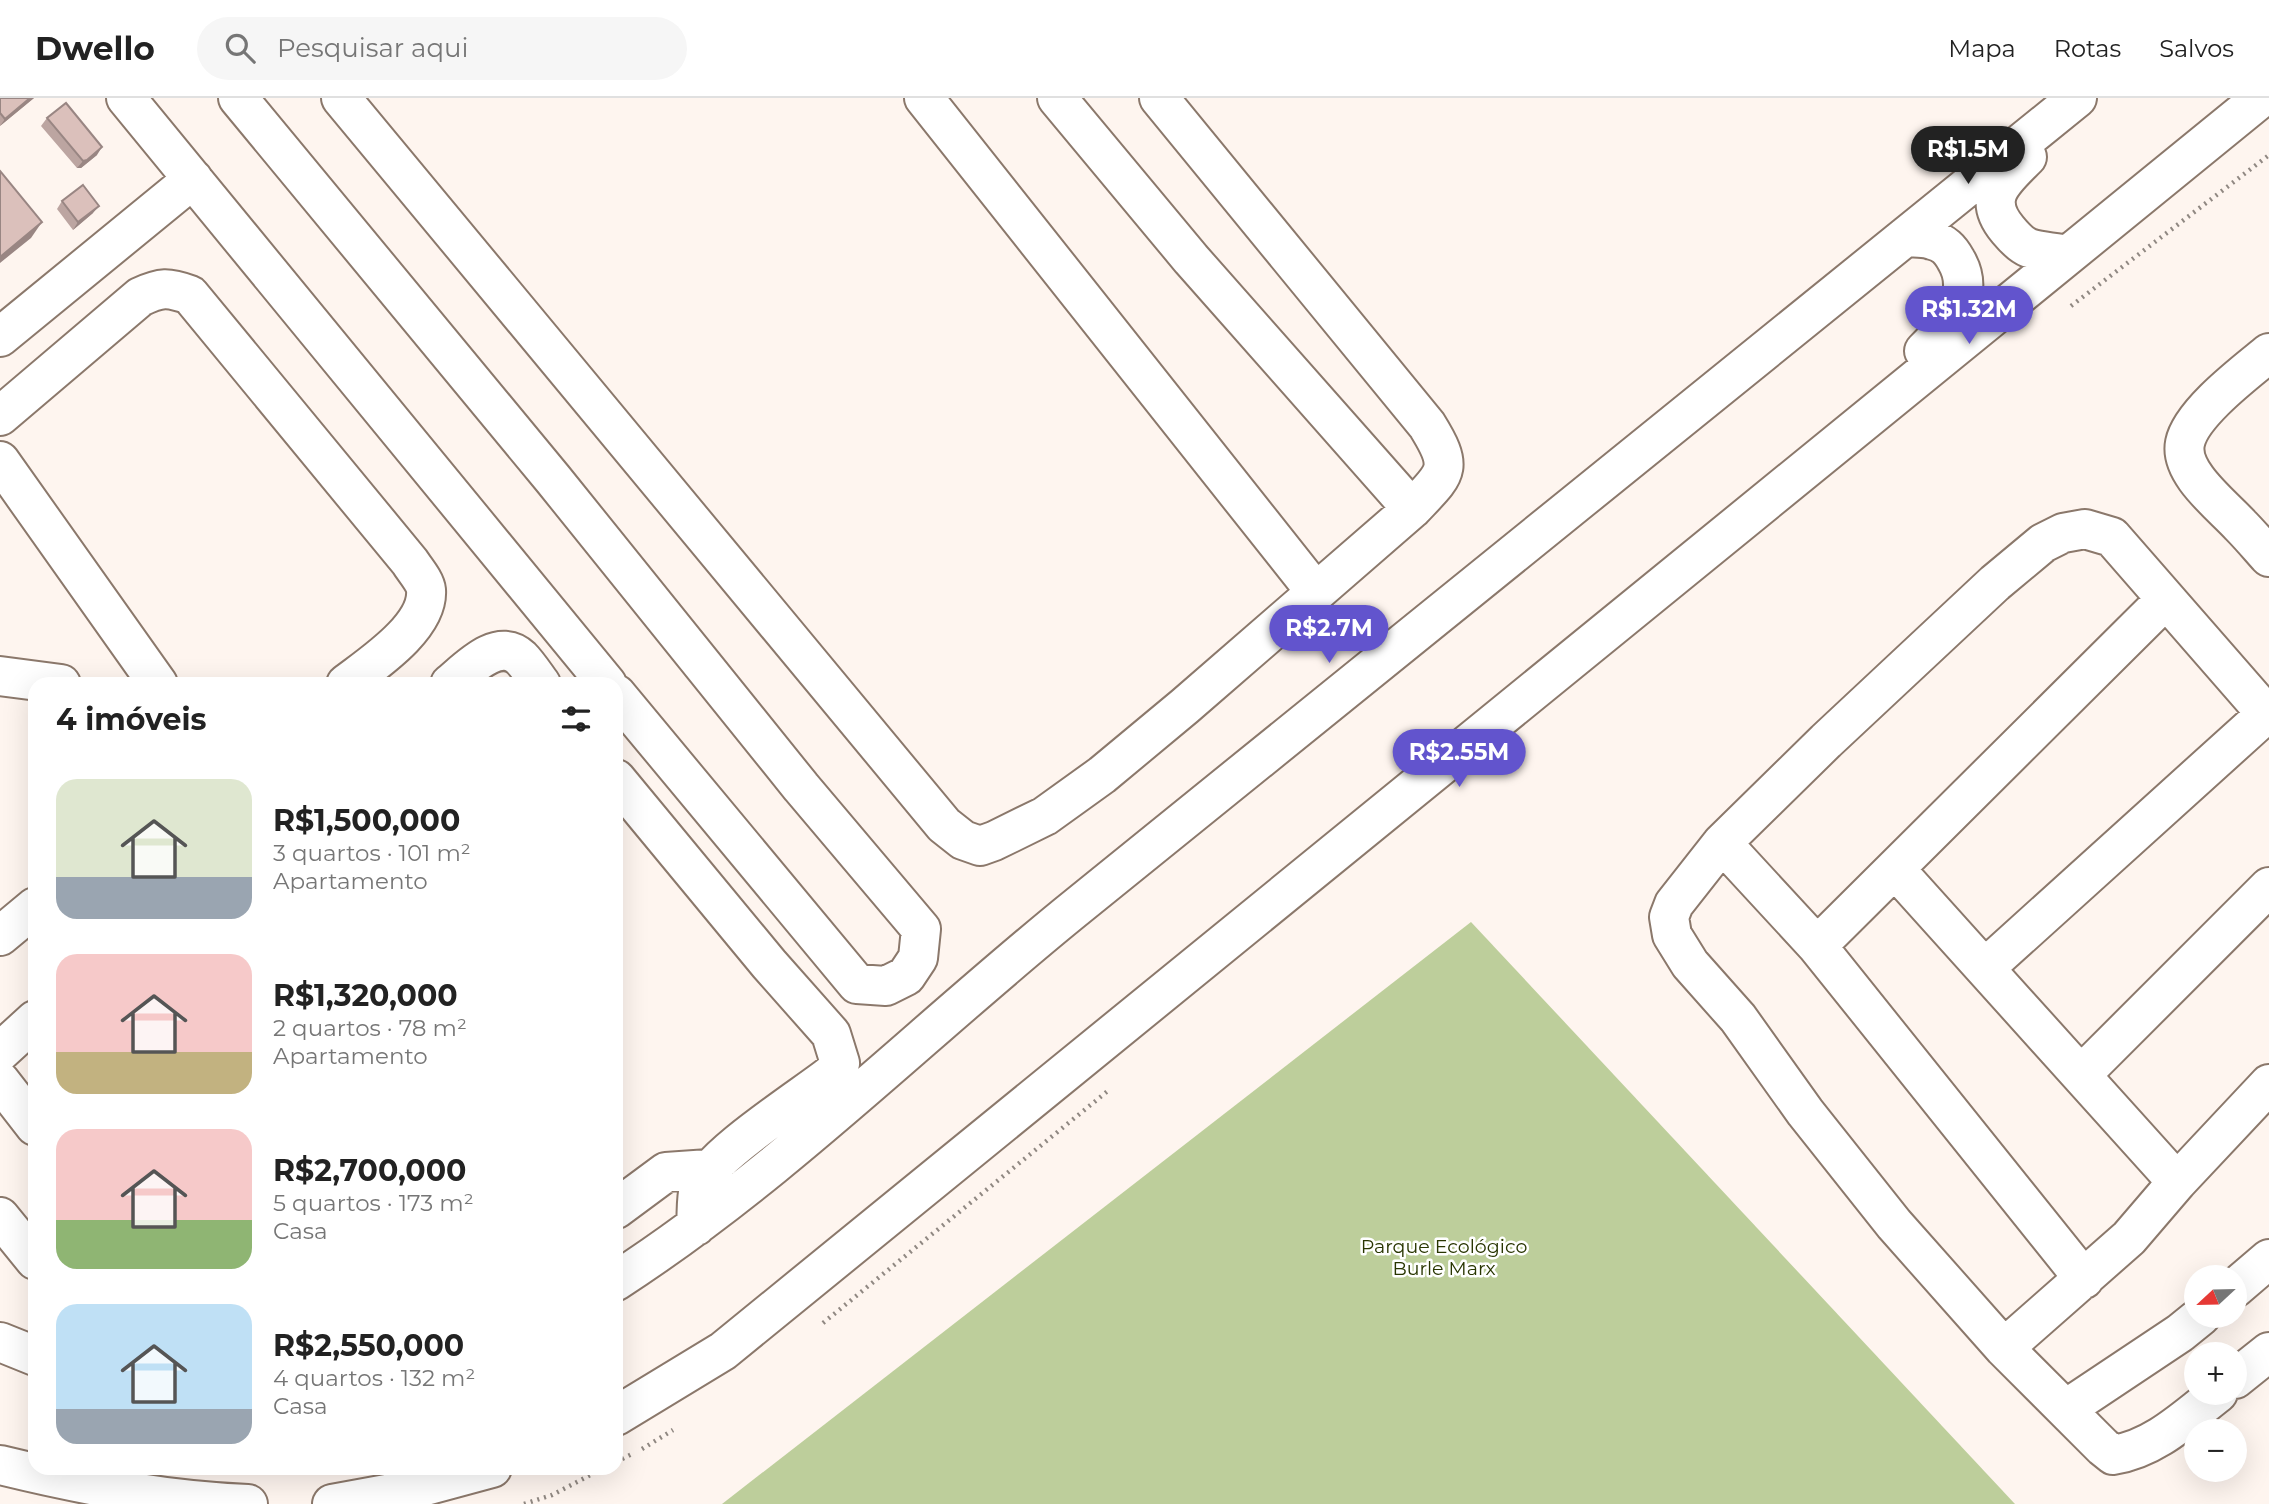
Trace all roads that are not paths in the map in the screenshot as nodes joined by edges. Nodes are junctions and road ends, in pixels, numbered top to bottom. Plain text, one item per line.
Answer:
1 (126, 98) edge
2 (238, 98) edge
3 (341, 98) edge
4 (924, 98) edge
5 (1057, 98) edge
6 (1159, 98) edge
7 (2077, 98) edge
8 (2094, 98) edge
9 (2261, 98) edge
10 (192, 179) junction
11 (1905, 237) junction
12 (2067, 255) junction
13 (0, 337) edge
14 (2269, 353) edge
15 (0, 416) edge
16 (0, 461) edge
17 (1809, 466) junction
18 (1412, 509) junction
19 (2269, 557) edge
20 (1315, 592) junction
21 (2166, 599) junction
22 (545, 610) junction
23 (494, 652) junction
24 (0, 676) edge
25 (153, 677) edge
26 (354, 677) edge
27 (460, 677) edge
28 (536, 677) edge
29 (601, 677) edge
30 (28, 680) edge
31 (623, 702) edge
32 (2268, 715) edge
33 (623, 787) edge
34 (1722, 844) junction
35 (1895, 869) junction
36 (2269, 887) edge
37 (28, 913) edge
38 (0, 936) edge
39 (1817, 946) junction
40 (1985, 968) junction
41 (28, 1026) edge
42 (0, 1052) edge
43 (2081, 1074) junction
44 (0, 1081) edge
45 (2269, 1084) edge
46 (28, 1117) edge
47 (709, 1169) junction
48 (2177, 1182) junction
49 (623, 1204) edge
50 (0, 1217) edge
51 (696, 1226) junction
52 (28, 1251) edge
53 (2269, 1259) edge
54 (623, 1276) edge
55 (2247, 1278) edge
56 (2084, 1279) junction
57 (2186, 1328) edge
58 (0, 1342) edge
59 (2004, 1348) junction
60 (2269, 1352) edge
61 (28, 1353) edge
62 (2247, 1370) edge
63 (2202, 1405) edge
64 (2066, 1409) junction
65 (623, 1412) edge
66 (0, 1465) edge
67 (28, 1472) edge
68 (41, 1475) edge
69 (466, 1475) edge
70 (248, 1504) edge
71 (332, 1504) edge

1 - 10 street
2 - 31 street
3 - 20 street
4 - 20 street
5 - 18 street
6 - 18 street
7 - 11 street
8 - 12 street
9 - 12 street
10 - 13 street
10 - 22 street
11 - 17 street
11 - 51 street
12 - 17 street
14 - 19 street
15 - 26 street
16 - 25 street
17 - 65 street
18 - 20 street
21 - 32 street
21 - 34 street
21 - 35 street
22 - 23 street
22 - 29 street
23 - 27 street
23 - 28 street
24 - 30 street
32 - 40 street
33 - 47 street
34 - 39 street
34 - 59 street
35 - 39 street
35 - 40 street
36 - 43 street
37 - 38 street
39 - 56 street
40 - 43 street
41 - 42 street
43 - 48 street
44 - 46 street
45 - 48 street
47 - 49 street
47 - 51 street
48 - 56 street
50 - 52 street
51 - 54 street
53 - 55 street
56 - 59 street
57 - 64 street
58 - 61 street
59 - 64 street
60 - 62 street
63 - 64 street
66 - 67 street
68 - 70 street
69 - 71 street

